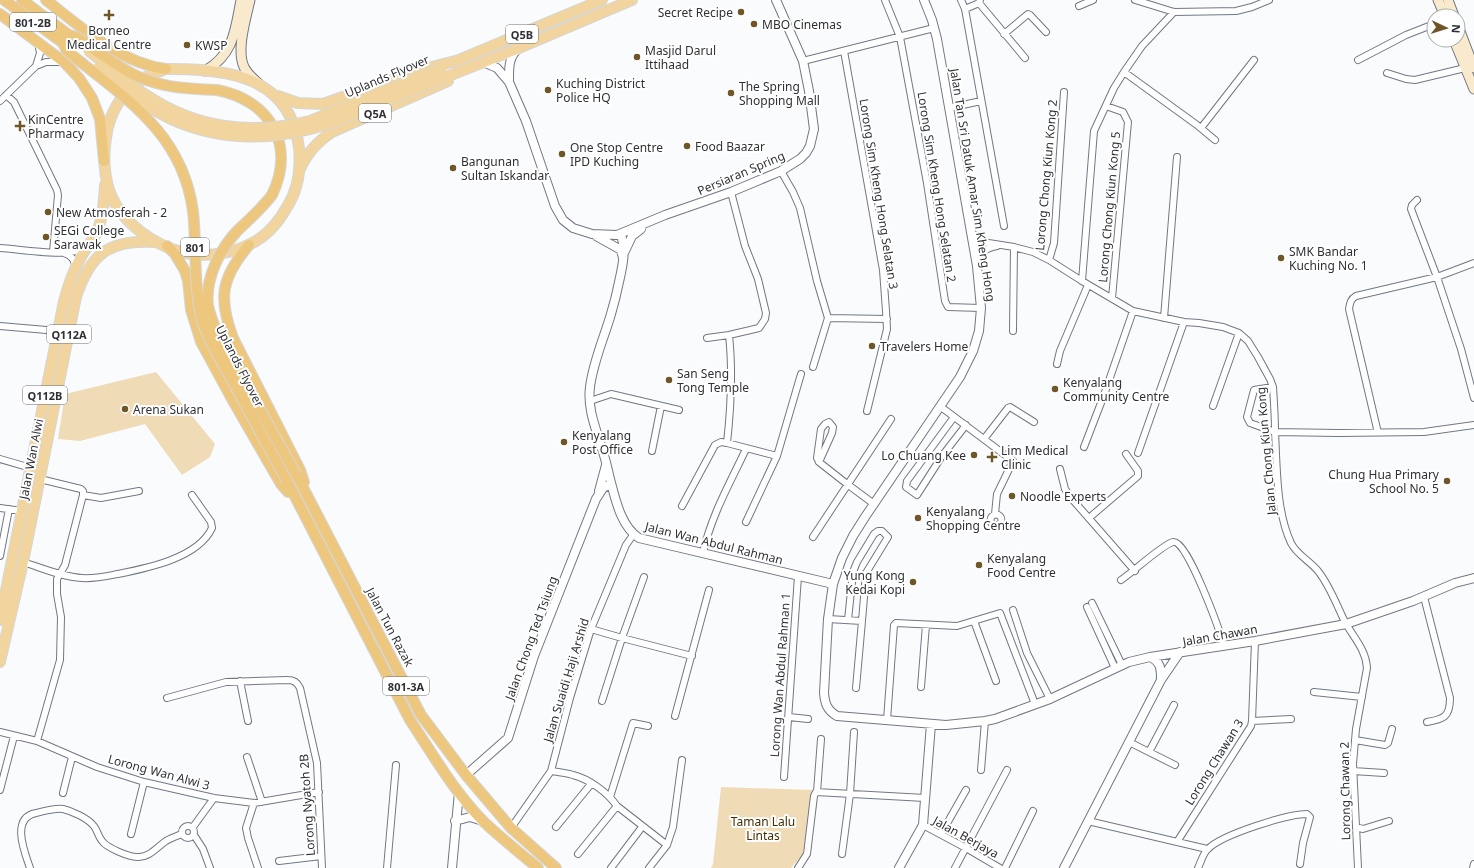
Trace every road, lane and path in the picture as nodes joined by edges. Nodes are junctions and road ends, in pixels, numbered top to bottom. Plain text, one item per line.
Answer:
1 (4, 0) edge
2 (22, 0) edge
3 (46, 0) edge
4 (241, 0) edge
5 (250, 0) edge
6 (602, 0) edge
7 (632, 0) edge
8 (776, 0) edge
9 (885, 0) edge
10 (924, 0) edge
11 (961, 0) edge
12 (1093, 0) edge
13 (1135, 0) edge
14 (1269, 0) edge
15 (979, 1) edge
16 (1079, 6) dead end
17 (965, 9) junction
18 (1174, 12) junction
19 (0, 14) edge
20 (1426, 27) edge
21 (934, 28) junction
22 (1046, 32) dead end
23 (1004, 34) junction
24 (900, 37) junction
25 (66, 39) junction
26 (38, 42) junction
27 (519, 48) junction
28 (1458, 48) edge
29 (1464, 48) edge
30 (844, 51) junction
31 (1025, 58) dead end
32 (460, 60) junction
33 (1254, 60) dead end
34 (1358, 60) dead end
35 (803, 61) junction
36 (64, 62) junction
37 (483, 62) junction
38 (36, 66) junction
39 (1469, 68) edge
40 (166, 69) junction
41 (464, 70) junction
42 (205, 71) junction
43 (444, 72) junction
44 (1124, 72) junction
45 (1387, 73) dead end
46 (509, 82) junction
47 (259, 84) junction
48 (1474, 89) edge
49 (1064, 92) dead end
50 (272, 94) junction
51 (6, 95) junction
52 (0, 101) edge
53 (981, 102) junction
54 (1106, 106) junction
55 (949, 108) junction
56 (1201, 128) junction
57 (1215, 140) dead end
58 (1176, 157) dead end
59 (104, 161) junction
60 (299, 170) junction
61 (782, 171) junction
62 (106, 177) junction
63 (731, 192) junction
64 (1417, 200) dead end
65 (650, 222) junction
66 (1004, 226) dead end
67 (970, 230) junction
68 (592, 234) junction
69 (621, 234) junction
70 (157, 242) junction
71 (90, 245) junction
72 (249, 245) junction
73 (1001, 245) junction
74 (167, 246) junction
75 (1014, 247) junction
76 (0, 248) edge
77 (53, 252) junction
78 (63, 253) junction
79 (624, 255) junction
80 (1049, 260) junction
81 (1474, 263) edge
82 (977, 266) junction
83 (74, 272) junction
84 (1437, 277) junction
85 (1082, 281) junction
86 (1088, 285) junction
87 (1112, 298) junction
88 (981, 308) junction
89 (1133, 311) junction
90 (828, 318) junction
91 (1164, 318) junction
92 (887, 319) junction
93 (1184, 322) junction
94 (0, 326) edge
95 (58, 331) junction
96 (1013, 331) dead end
97 (1239, 333) junction
98 (729, 335) junction
99 (707, 338) dead end
100 (1057, 364) dead end
101 (813, 367) dead end
102 (801, 374) dead end
103 (1273, 387) junction
104 (1474, 398) edge
105 (590, 401) junction
106 (661, 406) junction
107 (1213, 406) dead end
108 (941, 407) junction
109 (679, 410) dead end
110 (868, 411) dead end
111 (954, 417) junction
112 (891, 419) dead end
113 (1034, 422) dead end
114 (966, 425) junction
115 (1474, 425) edge
116 (1275, 432) junction
117 (1378, 433) junction
118 (984, 440) junction
119 (728, 443) junction
120 (1084, 447) dead end
121 (746, 449) junction
122 (652, 451) dead end
123 (1138, 453) dead end
124 (1126, 454) dead end
125 (777, 456) junction
126 (0, 459) edge
127 (819, 462) junction
128 (606, 464) junction
129 (31, 468) junction
130 (1060, 469) dead end
131 (297, 476) joint
132 (40, 479) junction
133 (287, 481) joint
134 (847, 484) junction
135 (612, 487) junction
136 (139, 491) dead end
137 (599, 494) junction
138 (83, 495) junction
139 (192, 495) dead end
140 (309, 500) junction
141 (298, 502) junction
142 (874, 504) junction
143 (682, 506) dead end
144 (0, 508) edge
145 (9, 509) junction
146 (22, 511) junction
147 (995, 514) dead end
148 (1089, 518) junction
149 (746, 522) dead end
150 (633, 534) junction
151 (813, 537) dead end
152 (703, 553) junction
153 (0, 556) edge
154 (23, 562) junction
155 (1135, 571) junction
156 (60, 573) junction
157 (798, 576) junction
158 (644, 577) dead end
159 (1474, 578) edge
160 (1121, 580) dead end
161 (833, 584) junction
162 (709, 590) dead end
163 (1424, 597) junction
164 (1090, 605) dead end
165 (1013, 610) dead end
166 (828, 619) junction
167 (0, 620) edge
168 (848, 620) junction
169 (862, 621) junction
170 (974, 621) junction
171 (1346, 624) junction
172 (926, 625) junction
173 (591, 629) junction
174 (622, 638) junction
175 (1255, 641) junction
176 (1224, 646) junction
177 (1180, 652) junction
178 (692, 656) junction
179 (1150, 657) junction
180 (0, 662) edge
181 (1118, 666) junction
182 (1161, 680) junction
183 (240, 681) junction
184 (996, 681) dead end
185 (921, 687) dead end
186 (856, 688) dead end
187 (1314, 692) dead end
188 (1362, 697) junction
189 (167, 698) dead end
190 (1050, 699) junction
191 (602, 701) dead end
192 (1035, 704) junction
193 (1174, 705) dead end
194 (675, 716) dead end
195 (789, 717) junction
196 (808, 718) dead end
197 (887, 720) junction
198 (1290, 720) dead end
199 (248, 721) dead end
200 (985, 721) junction
201 (1252, 721) junction
202 (1427, 722) dead end
203 (931, 724) junction
204 (648, 726) dead end
205 (1392, 729) dead end
206 (0, 732) edge
207 (854, 732) dead end
208 (14, 736) junction
209 (821, 739) dead end
210 (1355, 740) junction
211 (37, 741) junction
212 (1129, 742) junction
213 (1149, 752) junction
214 (72, 757) junction
215 (247, 757) dead end
216 (682, 760) dead end
217 (396, 765) dead end
218 (1175, 765) dead end
219 (981, 770) dead end
220 (1007, 770) dead end
221 (551, 771) junction
222 (1353, 771) junction
223 (1384, 773) dead end
224 (466, 775) junction
225 (784, 777) dead end
226 (144, 782) junction
227 (591, 784) junction
228 (0, 790) edge
229 (966, 790) dead end
230 (319, 792) junction
231 (459, 792) junction
232 (817, 792) junction
233 (63, 793) dead end
234 (850, 794) junction
235 (610, 797) junction
236 (214, 798) junction
237 (924, 798) junction
238 (262, 802) junction
239 (254, 803) junction
240 (617, 806) junction
241 (1033, 811) dead end
242 (455, 821) junction
243 (1088, 821) junction
244 (1389, 821) dead end
245 (484, 822) junction
246 (922, 825) junction
247 (193, 827) junction
248 (556, 827) dead end
249 (642, 827) junction
250 (1356, 827) junction
251 (511, 828) junction
252 (131, 834) dead end
253 (182, 834) junction
254 (941, 834) junction
255 (194, 835) junction
256 (1177, 842) junction
257 (667, 845) junction
258 (966, 848) junction
259 (1207, 849) junction
260 (578, 854) dead end
261 (842, 854) dead end
262 (321, 856) junction
263 (279, 861) dead end
264 (1300, 864) dead end
265 (1474, 864) edge
266 (30, 868) edge
267 (210, 868) edge
268 (258, 868) edge
269 (322, 868) edge
270 (387, 868) edge
271 (452, 868) edge
272 (538, 868) edge
273 (556, 868) edge
274 (611, 868) edge
275 (649, 868) edge
276 (798, 868) edge
277 (899, 868) edge
278 (955, 868) edge
279 (1000, 868) edge
280 (1005, 868) edge
281 (1064, 868) edge
282 (1198, 868) edge
283 (1358, 868) edge
284 (1473, 868) edge

1 - 25 highway, 801-2B
2 - 25 highway
3 - 40 highway
4 - 42 main road
5 - 47 main road
6 - 32 main road, Q5B
7 - 27 main road, Q5A
8 - 35 street, Persiaran Spring
9 - 24 street
10 - 21 street, Jalan Tan Sri Datuk Amar Sim Kheng Hong
11 - 17 street
12 - 16 street
13 - 18 street
14 - 18 street
15 - 17 street
15 - 23 street
17 - 53 street
18 - 44 street
19 - 26 highway
20 - 34 street
21 - 24 street
21 - 55 street, Jalan Tan Sri Datuk Amar Sim Kheng Hong
22 - 23 street
23 - 31 street
24 - 30 street
24 - 88 street, Lorong Sim Kheng Hong Selatan 2
25 - 43 main road, Uplands Flyover, bridge
25 - 131 highway, Uplands Flyover / 801, bridge
25 - 133 highway, Uplands Flyover / 801, bridge
26 - 36 highway
26 - 38 street
27 - 37 main road, Q5A
27 - 46 street
28 - 39 main road
29 - 39 main road
30 - 35 street
30 - 92 street, Lorong Sim Kheng Hong Selatan 3
32 - 43 main road, Q5B
32 - 50 main road, Q5B
33 - 56 street
35 - 61 street, Persiaran Spring
36 - 38 street
36 - 59 highway
37 - 41 main road, Q5A
37 - 46 street
38 - 51 street
39 - 45 street
39 - 48 main road
40 - 42 main road
40 - 59 main road
41 - 43 main road, Q5A
41 - 60 main road, Q5A
42 - 47 main road
44 - 54 street
44 - 56 street
46 - 68 street
47 - 50 main road
49 - 80 street, Lorong Chong Kiun Kong 2
50 - 60 main road
51 - 52 street
51 - 77 street
53 - 55 street
53 - 66 street
54 - 85 street
54 - 87 street, Lorong Chong Kiun Kong 5
55 - 67 street, Jalan Tan Sri Datuk Amar Sim Kheng Hong
56 - 57 street
58 - 91 street
59 - 62 main road
60 - 72 main road
61 - 63 street, Persiaran Spring
61 - 90 street
62 - 70 main road
62 - 71 main road, Jalan Wan Alwi / Q112B
63 - 65 street, Persiaran Spring
63 - 98 street
64 - 84 street
65 - 69 street, Persiaran Spring
65 - 79 street
67 - 73 street, Jalan Chong Kiun Kong
67 - 82 street, Jalan Tan Sri Datuk Amar Sim Kheng Hong
68 - 69 street
68 - 79 street
69 - 79 street, Jalan Wan Abdul Rahman
70 - 74 main road
70 - 132 main road, Jalan Wan Alwi / Q112A
71 - 78 street
71 - 83 main road, Jalan Wan Alwi / Q112B
72 - 74 main road
72 - 140 highway
73 - 75 street, Jalan Chong Kiun Kong
73 - 82 street, Jalan Chong Kiun Kong
74 - 141 highway
75 - 80 street, Jalan Chong Kiun Kong
75 - 96 street
76 - 77 street
77 - 78 street
78 - 83 street
79 - 105 street, Jalan Wan Abdul Rahman
80 - 85 street, Jalan Chong Kiun Kong
81 - 84 street
82 - 88 street, Jalan Tan Sri Datuk Amar Sim Kheng Hong
83 - 95 main road, Jalan Wan Alwi / Q112B
84 - 104 street
84 - 117 street
85 - 86 street, Jalan Chong Kiun Kong
86 - 87 street, Jalan Chong Kiun Kong
86 - 100 street
87 - 89 street, Jalan Chong Kiun Kong
88 - 108 street, Jalan Tan Sri Datuk Amar Sim Kheng Hong
89 - 91 street, Jalan Chong Kiun Kong
89 - 120 street
90 - 92 street
90 - 101 street
91 - 93 street, Jalan Chong Kiun Kong
92 - 110 street, Lorong Sim Kheng Hong Selatan 3
93 - 97 street, Jalan Chong Kiun Kong
93 - 123 street
94 - 95 street
95 - 129 main road, Jalan Wan Alwi / Q112B
97 - 103 street, Jalan Chong Kiun Kong
97 - 107 street
98 - 99 street
98 - 119 street
102 - 125 street
103 - 116 street, Jalan Chong Kiun Kong
103 - 116 street
105 - 106 street
105 - 128 street, Jalan Wan Abdul Rahman
106 - 109 street
106 - 122 street
108 - 111 street
108 - 142 street, Jalan Tan Sri Datuk Amar Sim Kheng Hong
111 - 114 street
111 - 114 street
112 - 134 street
113 - 118 street
114 - 118 street
115 - 117 street
116 - 117 street
116 - 171 street, Jalan Chong Kiun Kong
118 - 147 street
119 - 121 street
119 - 143 street
121 - 125 street
121 - 152 street
124 - 148 street
125 - 149 street
126 - 129 street
127 - 127 street
127 - 134 street
128 - 135 street, Jalan Wan Abdul Rahman
128 - 137 street, Jalan Chong Ted Tsiung
129 - 146 main road, Jalan Wan Alwi / Q112B
130 - 148 street
131 - 140 highway, Jalan Tun Razak / 801-3A
132 - 138 street
132 - 154 main road, Jalan Wan Alwi / Q112A
133 - 141 highway, Jalan Tun Razak
134 - 142 street
134 - 151 street
135 - 137 street
135 - 150 street, Jalan Wan Abdul Rahman
136 - 138 street
137 - 224 street, Jalan Chong Ted Tsiung
138 - 156 street
139 - 156 street
140 - 224 highway, Jalan Tun Razak / 801-3A
141 - 231 highway, Jalan Tun Razak
142 - 161 street, Jalan Tan Sri Datuk Amar Sim Kheng Hong
144 - 145 street
145 - 146 street
145 - 153 street
146 - 167 main road, Jalan Wan Alwi / Q112B
148 - 155 street
150 - 152 street, Jalan Wan Abdul Rahman
150 - 173 street, Jalan Suaidi Haji Arshid
152 - 157 street, Jalan Wan Abdul Rahman
154 - 156 street
154 - 180 main road, Jalan Wan Alwi / Q112A
155 - 160 street
155 - 176 street
156 - 211 street
157 - 161 street, Jalan Wan Abdul Rahman
157 - 195 street, Lorong Wan Abdul Rahman 1
158 - 174 street
159 - 163 street, Jalan Chawan
161 - 166 street, Jalan Tan Sri Datuk Amar Sim Kheng Hong
162 - 178 street
163 - 171 street, Jalan Chawan
163 - 202 street
164 - 181 street
165 - 190 street
166 - 168 street
166 - 197 street, Jalan Tan Sri Datuk Amar Sim Kheng Hong
168 - 169 street
168 - 169 street
169 - 186 street
170 - 172 street
170 - 184 street
170 - 192 street
171 - 175 street, Jalan Chawan
171 - 188 street, Lorong Chawan 2
172 - 185 street
172 - 197 street
173 - 174 street
173 - 221 street, Jalan Suaidi Haji Arshid
174 - 178 street
174 - 191 street
175 - 176 street, Jalan Chawan
175 - 201 street, Lorong Chawan 3
176 - 177 street, Jalan Chawan
177 - 179 street, Jalan Tan Sri Datuk Amar Sim Kheng Hong
177 - 182 street, Jalan Chawan
178 - 194 street
179 - 181 street, Jalan Tan Sri Datuk Amar Sim Kheng Hong
179 - 182 street
181 - 190 street, Jalan Tan Sri Datuk Amar Sim Kheng Hong
182 - 212 street, Jalan Chawan
183 - 189 street
183 - 199 street
183 - 230 street, Lorong Nyatoh 2B
187 - 188 street
188 - 210 street, Lorong Chawan 2
190 - 192 street, Jalan Tan Sri Datuk Amar Sim Kheng Hong
192 - 200 street, Jalan Tan Sri Datuk Amar Sim Kheng Hong
193 - 213 street
195 - 196 street
195 - 225 street, Lorong Wan Abdul Rahman 1
197 - 203 street, Jalan Tan Sri Datuk Amar Sim Kheng Hong
198 - 201 street
200 - 203 street, Jalan Tan Sri Datuk Amar Sim Kheng Hong
200 - 219 street
201 - 256 street, Lorong Chawan 3
203 - 237 street
204 - 235 street
205 - 210 street
206 - 208 street, Lorong Wan Alwi 3
207 - 234 street
208 - 211 street, Lorong Wan Alwi 3
208 - 228 street
209 - 232 street
210 - 222 street, Lorong Chawan 2
211 - 214 street, Lorong Wan Alwi 3
212 - 213 street
212 - 243 street, Jalan Chawan
213 - 218 street
214 - 226 street, Lorong Wan Alwi 3
214 - 233 street
215 - 238 street
216 - 257 street
217 - 270 street
220 - 258 street
221 - 227 street
221 - 251 street, Jalan Suaidi Haji Arshid
222 - 223 street
222 - 250 street, Lorong Chawan 2
224 - 251 highway, Jalan Tun Razak / 801-3A
226 - 236 street, Lorong Wan Alwi 3
226 - 252 street
227 - 235 street
227 - 248 street
229 - 254 street
230 - 238 street, Lorong Wan Alwi 3
230 - 262 street, Lorong Nyatoh 2B
231 - 242 street
231 - 245 highway, Jalan Tun Razak
232 - 234 street
232 - 276 street
234 - 237 street
234 - 261 street
235 - 240 street
236 - 239 street, Lorong Wan Alwi 3
236 - 247 street
237 - 246 street
238 - 239 street, Lorong Wan Alwi 3
239 - 268 street
240 - 249 street
240 - 260 street
241 - 280 street
242 - 245 street
242 - 271 street
243 - 256 street
243 - 281 street, Jalan Chawan
244 - 250 street
245 - 272 highway, Jalan Tun Razak
246 - 254 street, Jalan Berjaya
246 - 277 street
247 - 253 street
247 - 255 street
249 - 257 street
249 - 274 street
250 - 283 street, Lorong Chawan 2
251 - 273 highway, Jalan Tun Razak / 801-3A
253 - 255 street
253 - 266 street
254 - 258 street, Jalan Berjaya
255 - 267 street
256 - 259 street
257 - 275 street
258 - 278 street
258 - 279 street, Jalan Berjaya
259 - 264 street
259 - 282 street
262 - 263 street
262 - 269 street, Lorong Nyatoh 2B
265 - 284 street

